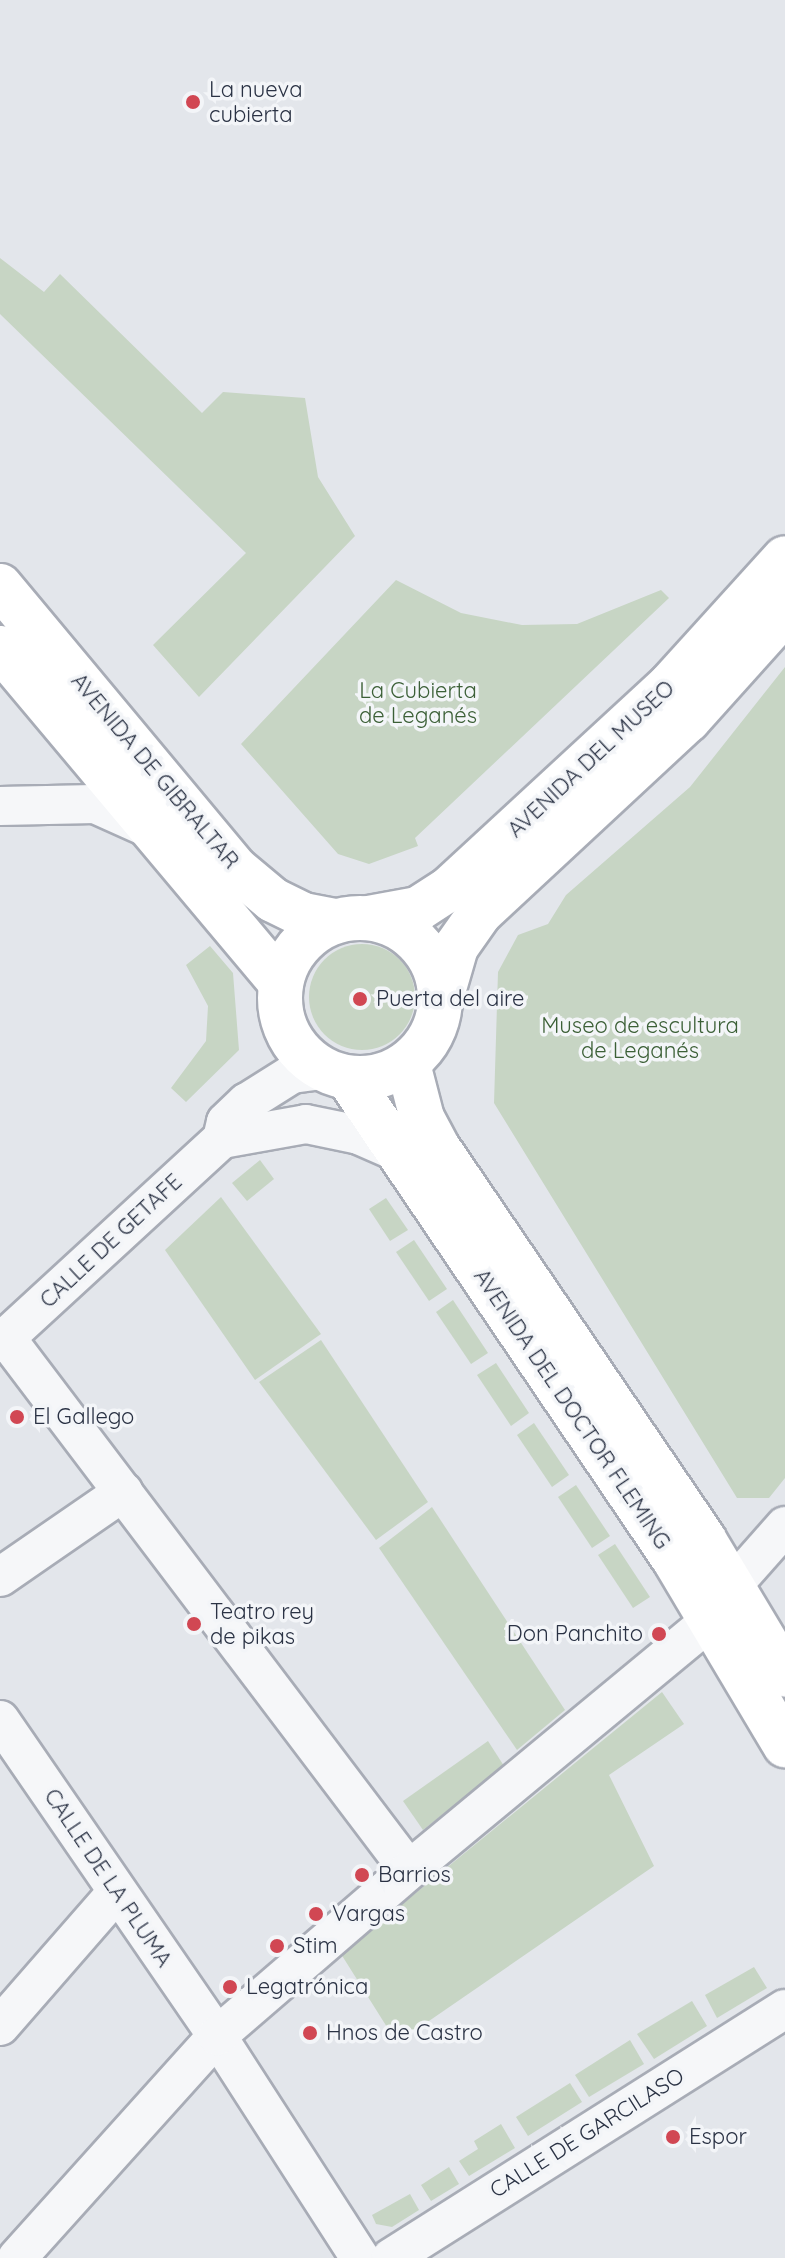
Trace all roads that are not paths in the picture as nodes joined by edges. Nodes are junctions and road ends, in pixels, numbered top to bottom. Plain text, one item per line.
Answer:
1 (785, 558) edge
2 (0, 586) edge
3 (785, 612) edge
4 (0, 648) edge
5 (0, 806) edge
6 (155, 832) junction
7 (352, 919) junction
8 (281, 983) junction
9 (441, 999) junction
10 (408, 1064) junction
11 (335, 1074) junction
12 (222, 1139) junction
13 (398, 1152) junction
14 (3, 1341) edge
15 (123, 1492) junction
16 (785, 1526) edge
17 (0, 1577) edge
18 (721, 1604) junction
19 (785, 1675) edge
20 (0, 1720) edge
21 (785, 1745) edge
22 (409, 1870) junction
23 (116, 1893) junction
24 (785, 2009) edge
25 (0, 2026) edge
26 (217, 2036) junction
27 (17, 2258) edge
28 (360, 2258) edge
29 (391, 2258) edge

1 - 7 main road, AVENIDA DEL MUSEO
2 - 7 main road, AVENIDA DE GIBRALTAR
3 - 9 main road, AVENIDA DEL MUSEO
4 - 6 main road, AVENIDA DE GIBRALTAR
5 - 6 street
6 - 8 main road, AVENIDA DE GIBRALTAR
7 - 8 main road
7 - 9 main road
8 - 11 main road
9 - 10 main road
10 - 11 main road
10 - 18 main road, AVENIDA DEL DOCTOR FLEMING
11 - 12 street, CALLE DE GETAFE
11 - 13 main road, AVENIDA DEL DOCTOR FLEMING
12 - 13 street
12 - 14 street, CALLE DE GETAFE
13 - 18 main road, AVENIDA DEL DOCTOR FLEMING
14 - 15 street
15 - 17 street
15 - 22 street
16 - 18 street
18 - 19 main road, AVENIDA DEL DOCTOR FLEMING
18 - 21 main road, AVENIDA DEL DOCTOR FLEMING
18 - 22 street
20 - 23 street, CALLE DE LA PLUMA
22 - 26 street
23 - 25 street
23 - 26 street, CALLE DE LA PLUMA
24 - 29 street, CALLE DE GARCILASO
26 - 27 street
26 - 28 street, CALLE DE LA PLUMA

